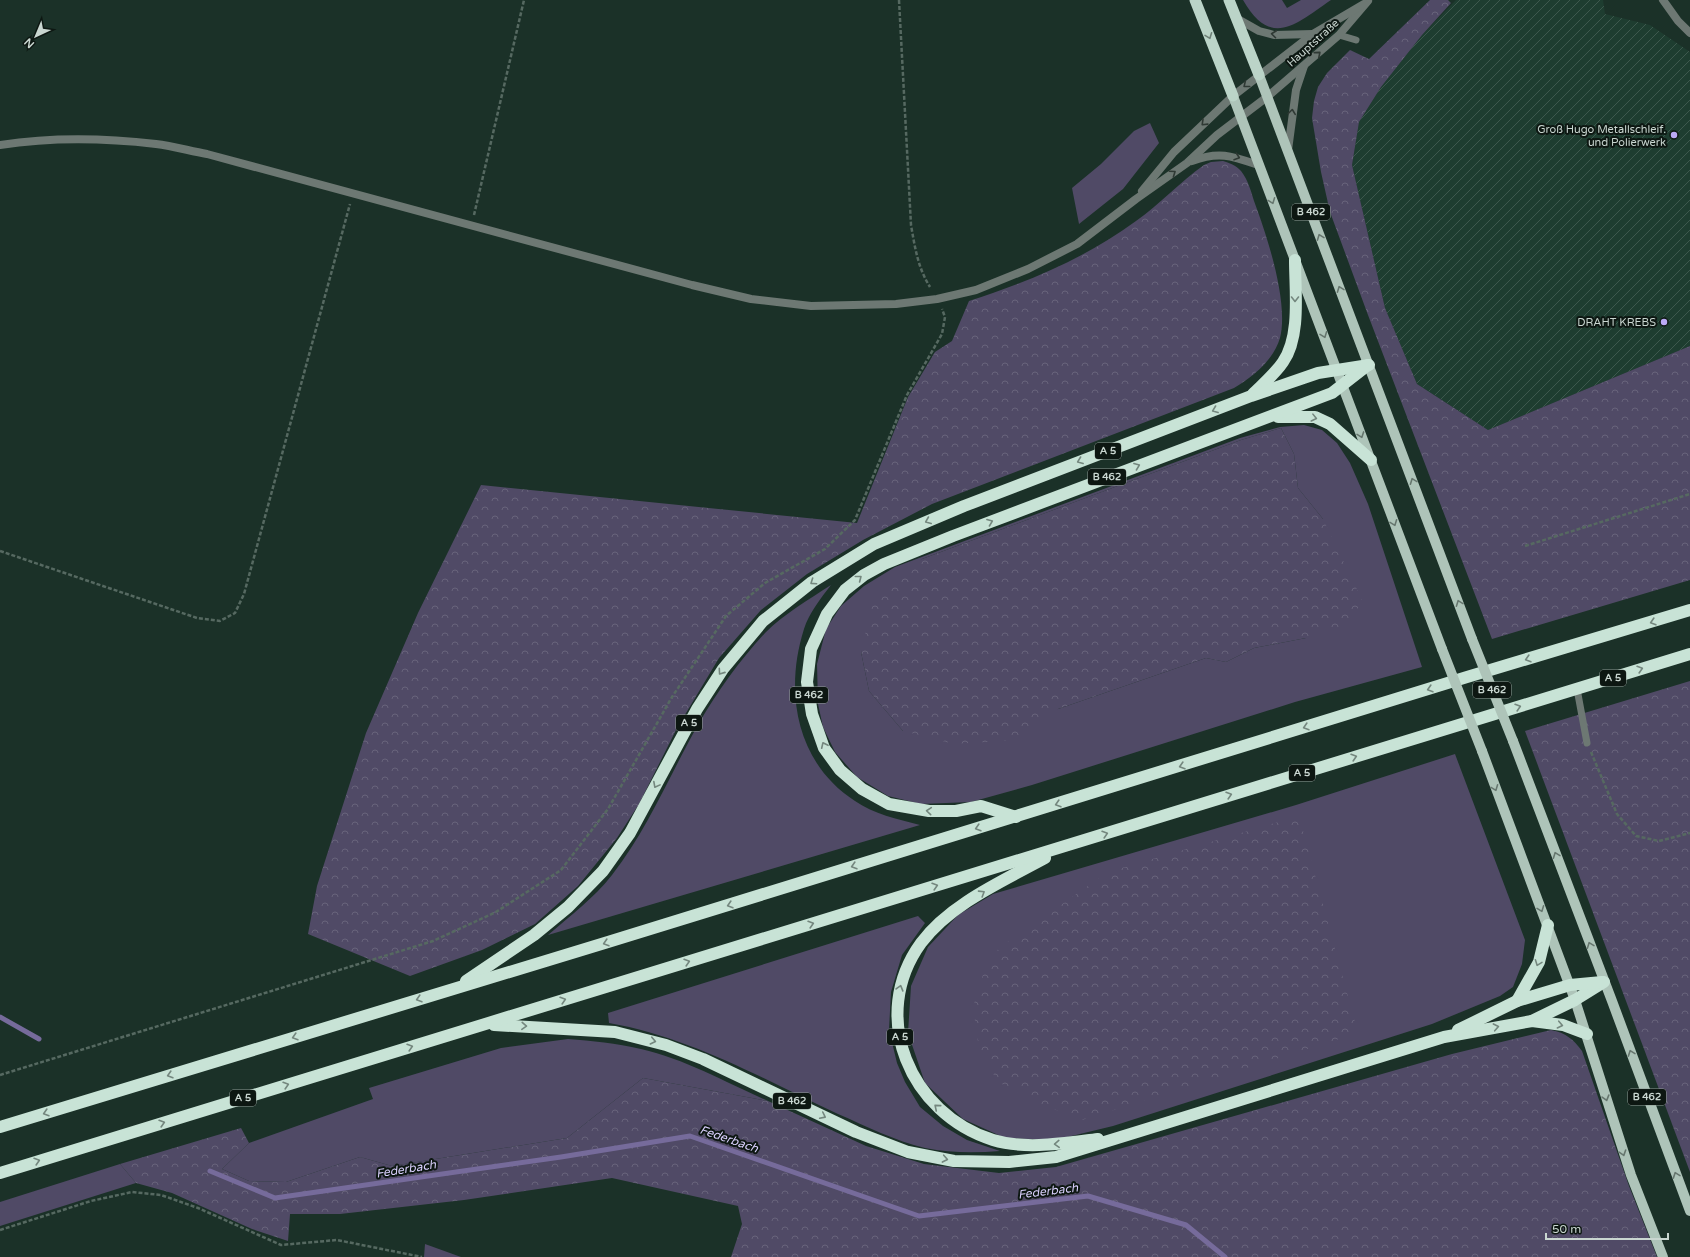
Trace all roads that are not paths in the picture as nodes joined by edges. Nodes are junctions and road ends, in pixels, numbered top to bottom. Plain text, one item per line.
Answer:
1 (1195, 0) edge
2 (1229, 0) edge
3 (1663, 0) edge
4 (1369, 1) edge
5 (1236, 18) junction
6 (1690, 33) edge
7 (1313, 34) junction
8 (1339, 35) junction
9 (1356, 40) dead end
10 (1304, 66) junction
11 (1259, 75) junction
12 (1233, 96) junction
13 (1267, 97) junction
14 (1240, 117) junction
15 (0, 145) edge
16 (1288, 151) junction
17 (1188, 163) junction
18 (1258, 165) junction
19 (1136, 199) junction
20 (1295, 260) junction
21 (1369, 365) junction
22 (1337, 370) junction
23 (1343, 385) junction
24 (1251, 396) junction
25 (1261, 419) junction
26 (1371, 460) junction
27 (1690, 610) edge
28 (1690, 654) edge
29 (1577, 689) junction
30 (1587, 743) road end
31 (1016, 817) junction
32 (1068, 845) junction
33 (1548, 925) junction
34 (1604, 982) junction
35 (1570, 985) junction
36 (456, 987) junction
37 (1575, 1000) junction
38 (1517, 1001) junction
39 (1532, 1020) junction
40 (485, 1024) junction
41 (1587, 1034) junction
42 (1444, 1037) junction
43 (0, 1127) edge
44 (1123, 1135) junction
45 (0, 1172) edge
46 (1690, 1211) edge
47 (1663, 1257) edge

1 -> 12 highway, B 462
2 - 5 highway, B 462
3 - 6 street
4 - 7 street, Hauptstraße
4 - 8 street, Hauptstraße
7 -> 5 street
5 - 11 highway, B 462
7 - 11 street, Hauptstraße
8 - 9 lane
10 -> 8 street, Hauptstraße
10 - 13 street, Hauptstraße
16 -> 10 street
11 -> 12 street, Hauptstraße
11 - 13 main road, B 462
12 - 14 main road, B 462
12 -> 19 street, Hauptstraße
13 - 14 street, Hauptstraße
13 - 16 main road, B 462
14 - 17 street, Hauptstraße
14 - 18 main road, B 462
15 - 19 street
21 -> 16 main road, B 462
17 -> 18 street
19 -> 17 street
18 -> 20 main road, B 462
20 -> 22 main road, B 462
20 -> 24 highway, A 5
21 - 22 highway, A 5
21 - 23 highway, B 462
34 -> 21 main road, B 462, bridge
22 - 23 main road, B 462
22 - 24 highway, A 5
23 - 25 highway, B 462
23 -> 26 main road, B 462
24 -> 36 highway, A 5
25 -> 26 highway, B 462
31 -> 25 highway, B 462
26 -> 33 main road, B 462, bridge
27 -> 31 highway, A 5
29 -> 28 highway, A 5
29 - 30 lane
32 -> 29 highway, A 5
31 -> 36 highway, A 5
40 -> 32 highway, A 5
44 -> 32 highway, A 5
33 - 35 main road, B 462
33 -> 38 highway
34 - 35 highway
34 - 37 highway
46 -> 34 main road, B 462
35 - 37 main road, B 462
35 - 38 highway
36 -> 43 highway, A 5
37 - 39 highway
37 - 41 main road, B 462
38 - 42 highway
39 -> 41 highway
42 -> 39 highway
40 -> 44 highway, B 462
45 -> 40 highway, A 5
41 -> 47 main road, B 462
42 - 44 highway

